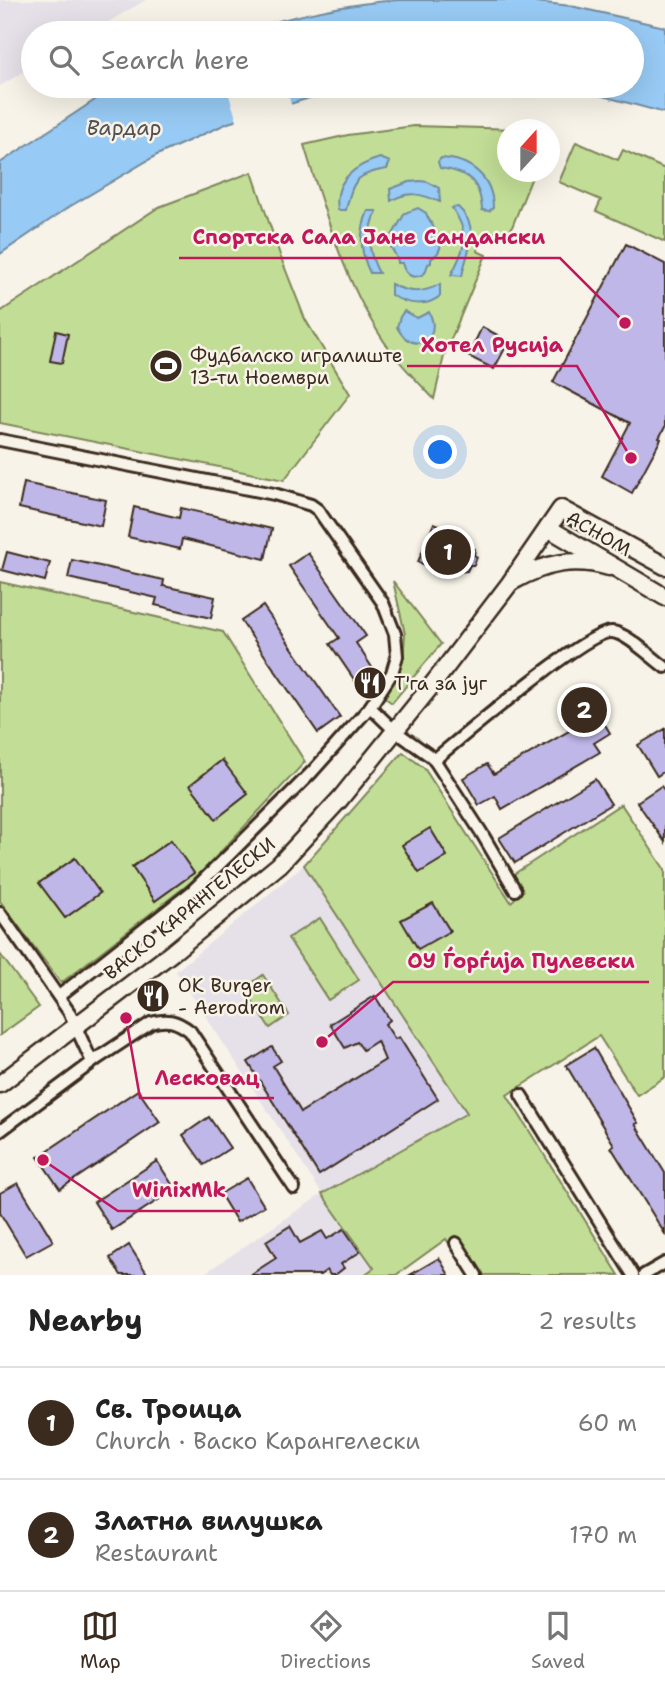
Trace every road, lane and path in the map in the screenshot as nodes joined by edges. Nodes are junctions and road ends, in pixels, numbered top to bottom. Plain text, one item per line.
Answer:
1 (0, 440) edge
2 (561, 509) joint
3 (548, 528) junction
4 (665, 566) edge
5 (631, 575) junction
6 (510, 583) junction
7 (665, 597) edge
8 (665, 667) edge
9 (370, 707) junction
10 (395, 731) junction
11 (434, 760) junction
12 (515, 890) dead end
13 (0, 913) edge
14 (59, 996) junction
15 (76, 1024) junction
16 (92, 1062) junction
17 (0, 1084) edge
18 (521, 1095) dead end
19 (0, 1131) edge
20 (294, 1188) dead end
21 (456, 1243) dead end
22 (665, 1263) edge
23 (475, 1275) edge
24 (633, 1275) edge
25 (644, 1275) edge

1 - 9 street
2 - 3 street, ВАСКО КАРАНГЕЛЕСКИ
2 - 4 street, АСНОМ
3 - 5 street, АСНОМ
3 - 6 street, ВАСКО КАРАНГЕЛЕСКИ
5 - 6 street
5 - 7 street, АСНОМ
6 - 10 street, ВАСКО КАРАНГЕЛЕСКИ
8 - 11 street
9 - 10 street
9 - 14 street
10 - 11 street
10 - 15 street, ВАСКО КАРАНГЕЛЕСКИ
11 - 12 street
13 - 14 street
14 - 15 street
15 - 16 street
15 - 17 street, ВАСКО КАРАНГЕЛЕСКИ
16 - 19 street
16 - 20 street
18 - 24 street
21 - 23 street
22 - 25 street

